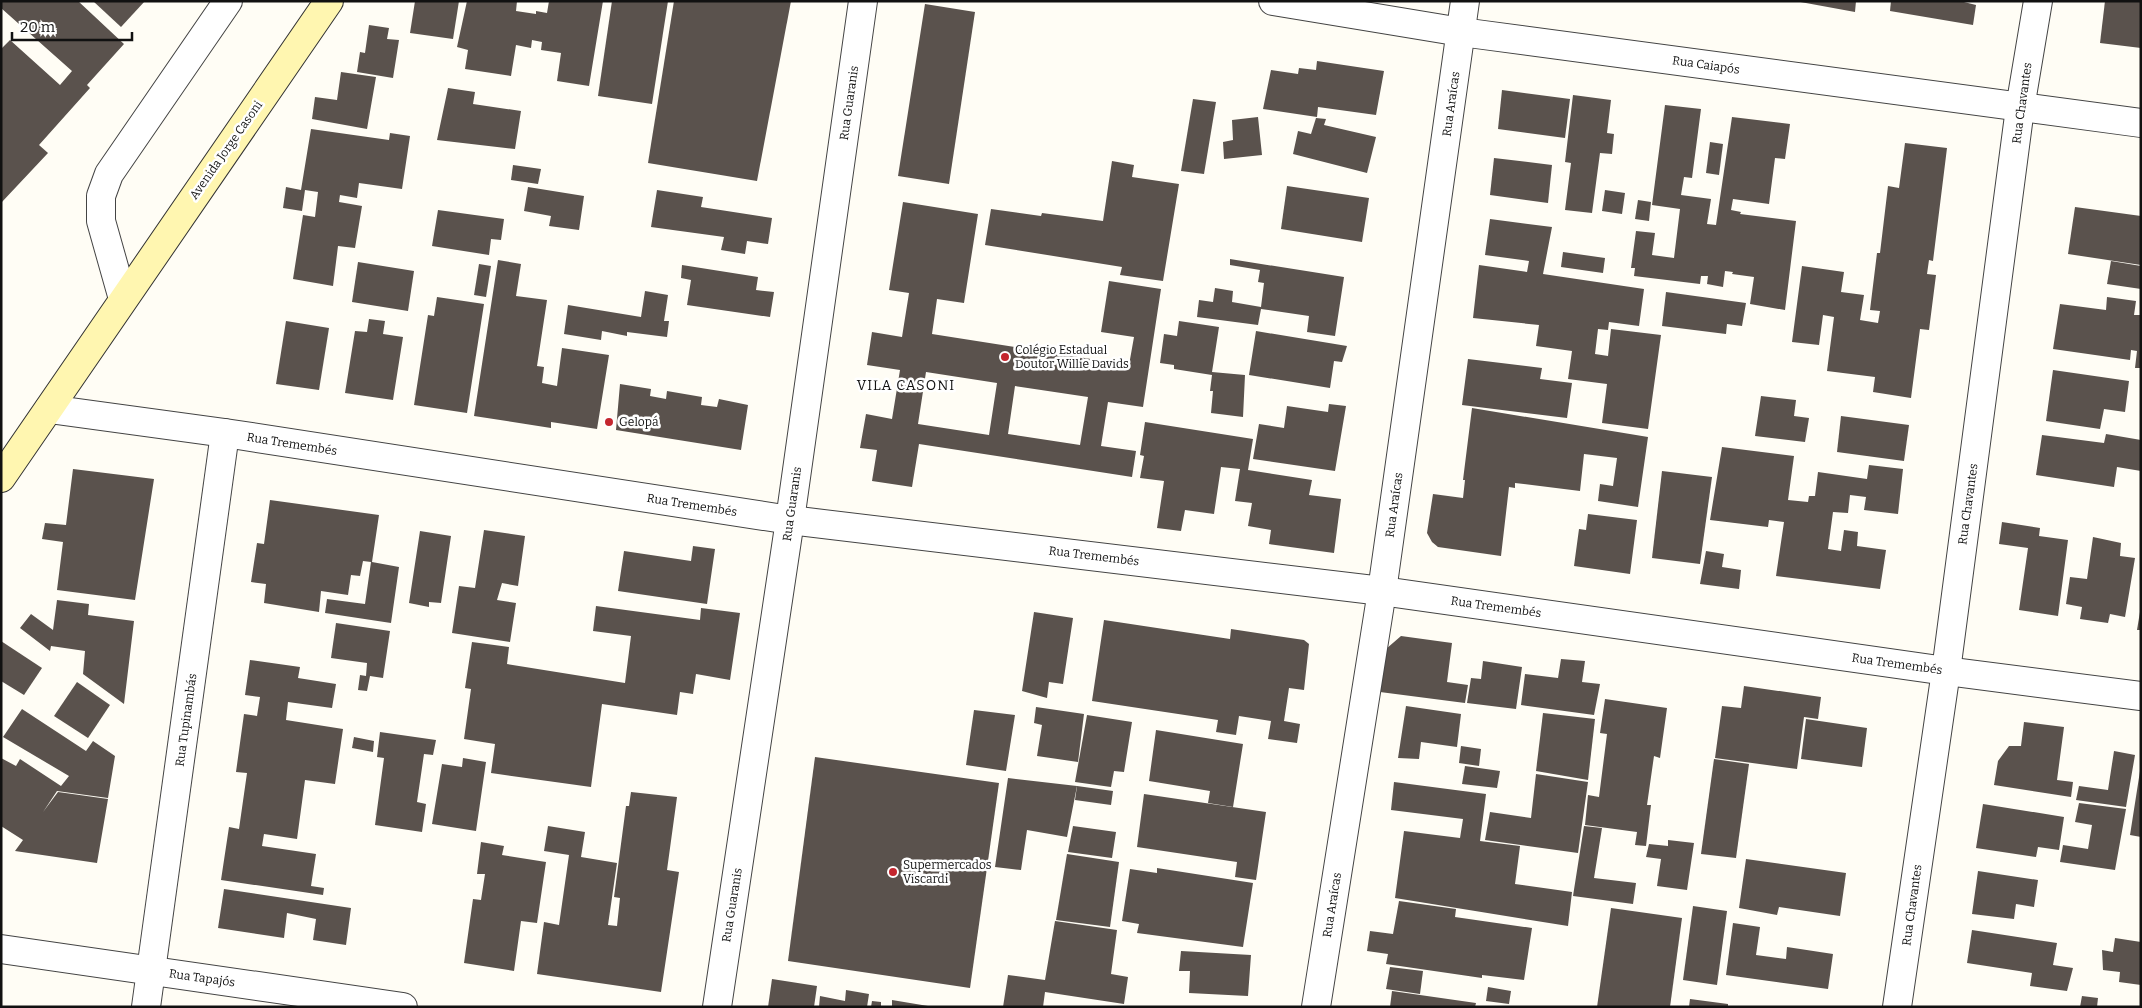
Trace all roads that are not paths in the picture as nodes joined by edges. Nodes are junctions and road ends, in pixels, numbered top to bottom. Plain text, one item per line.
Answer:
1 (228, 1) edge
2 (329, 1) edge
3 (863, 1) edge
4 (1273, 1) edge
5 (1465, 1) edge
6 (2038, 1) edge
7 (1461, 32) junction
8 (2020, 108) junction
9 (2141, 124) edge
10 (123, 299) junction
11 (48, 409) junction
12 (225, 433) junction
13 (6, 461) edge
14 (790, 520) junction
15 (1382, 591) junction
16 (1946, 671) junction
17 (2141, 696) edge
18 (1, 949) edge
19 (151, 971) junction
20 (146, 1007) edge
21 (403, 1007) edge
22 (717, 1007) edge
23 (1316, 1007) edge
24 (1897, 1007) edge

1 - 10 street
2 - 10 street, Avenida Jorge Casoni
3 - 14 street, Rua Guaranis
4 - 7 street, Rua Caiapós
5 - 7 street, Rua Araícas
6 - 8 street, Rua Chavantes
7 - 8 street, Rua Caiapós
7 - 15 street, Rua Araícas
8 - 9 street, Rua Caiapós
8 - 16 street, Rua Chavantes
10 - 11 street, Avenida Jorge Casoni
11 - 12 street, Rua Tremembés
11 - 13 street, Avenida Jorge Casoni
12 - 14 street, Rua Tremembés
12 - 19 street, Rua Tupinambás
14 - 15 street, Rua Tremembés
14 - 22 street, Rua Guaranis
15 - 16 street, Rua Tremembés
15 - 23 street, Rua Araícas
16 - 17 street, Rua Tremembés
16 - 24 street, Rua Chavantes
18 - 19 street, Rua Tapajós
19 - 20 street, Rua Tupinambás
19 - 21 street, Rua Tapajós

